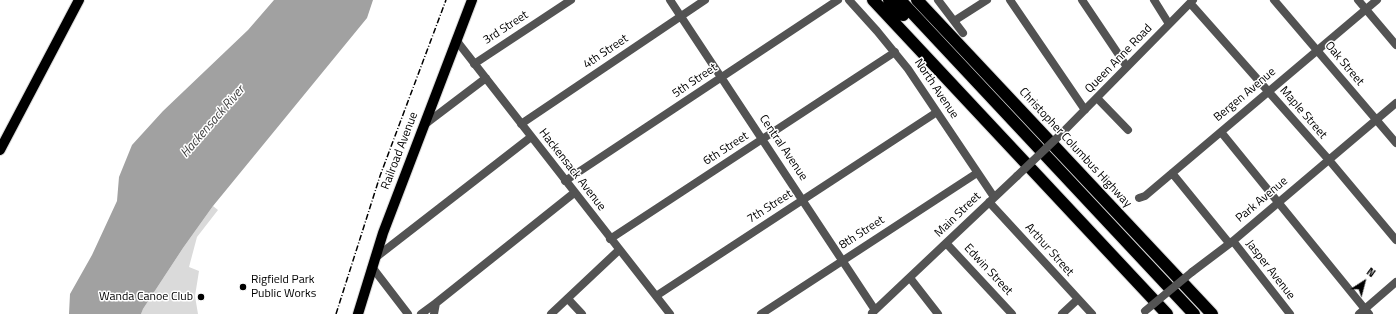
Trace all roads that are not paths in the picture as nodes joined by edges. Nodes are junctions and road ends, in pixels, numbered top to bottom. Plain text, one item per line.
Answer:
1 (79, 0) edge
2 (472, 0) edge
3 (571, 0) edge
4 (670, 0) edge
5 (705, 0) edge
6 (838, 0) edge
7 (849, 0) edge
8 (873, 0) edge
9 (889, 0) edge
10 (900, 0) edge
11 (917, 0) edge
12 (938, 0) edge
13 (987, 0) edge
14 (1010, 0) edge
15 (1082, 0) edge
16 (1154, 0) edge
17 (1274, 0) edge
18 (1358, 0) edge
19 (1376, 0) edge
20 (1191, 1) edge
21 (1366, 9) junction
22 (681, 16) junction
23 (954, 21) junction
24 (1170, 24) junction
25 (963, 33) dead end
26 (456, 40) junction
27 (1396, 44) edge
28 (1317, 50) junction
29 (896, 52) junction
30 (474, 64) junction
31 (1127, 67) junction
32 (721, 77) junction
33 (486, 78) junction
34 (1268, 91) junction
35 (1097, 98) junction
36 (1396, 103) edge
37 (1085, 110) junction
38 (938, 112) junction
39 (1376, 120) junction
40 (521, 124) junction
41 (424, 126) junction
42 (1128, 130) dead end
43 (1221, 132) junction
44 (1061, 134) joint
45 (531, 137) junction
46 (762, 139) junction
47 (1396, 143) edge
48 (0, 150) edge
49 (1328, 160) junction
50 (977, 173) junction
51 (1172, 173) junction
52 (565, 181) junction
53 (574, 193) junction
54 (1139, 198) dead end
55 (992, 199) junction
56 (803, 200) junction
57 (1279, 202) junction
58 (610, 240) junction
59 (1396, 240) edge
60 (1231, 242) junction
61 (946, 243) junction
62 (619, 250) junction
63 (843, 260) junction
64 (374, 263) junction
65 (910, 278) junction
66 (1396, 282) edge
67 (656, 296) junction
68 (568, 299) junction
69 (1078, 299) junction
70 (436, 303) junction
71 (874, 312) edge
72 (1364, 312) edge
73 (1144, 313) edge
74 (358, 314) edge
75 (408, 314) edge
76 (421, 314) edge
77 (434, 314) edge
78 (551, 314) edge
79 (582, 314) edge
80 (670, 314) edge
81 (761, 314) edge
82 (938, 314) edge
83 (1012, 314) edge
84 (1062, 314) edge
85 (1092, 314) edge
86 (1167, 314) edge
87 (1182, 314) edge
88 (1194, 314) edge
89 (1212, 314) edge
90 (1290, 314) edge

1 - 48 main road
2 - 26 main road, Railroad Avenue
3 - 30 street, 3rd Street
4 - 22 street, Central Avenue
5 - 22 street, 4th Street
6 - 32 street, 5th Street
7 - 29 street, North Avenue
8 - 86 highway
9 - 87 highway
10 - 88 highway
11 - 89 highway, Christopher Columbus Highway
12 - 23 street
13 - 23 street
14 - 37 street
15 - 31 street
16 - 24 street
17 - 28 street, Oak Street
18 - 21 street
19 - 21 street, Bergen Avenue
20 - 24 street, Queen Anne Road
20 - 34 street, Maple Street
21 - 27 street
21 - 28 street, Bergen Avenue
22 - 32 street, Central Avenue
22 - 40 street, 4th Street
23 - 25 street
24 - 31 street, Queen Anne Road
26 - 30 street, Hackensack Avenue
26 - 41 main road, Railroad Avenue
28 - 34 street, Bergen Avenue
28 - 39 street, Oak Street
29 - 38 street, North Avenue
29 - 46 street, 6th Street
30 - 33 street, Hackensack Avenue
31 - 35 street, Queen Anne Road
32 - 46 street, Central Avenue
32 - 52 street, 5th Street
33 - 40 street, Hackensack Avenue
33 - 41 street
34 - 43 street, Bergen Avenue
34 - 49 street, Maple Street
35 - 37 street, Queen Anne Road
35 - 42 street
36 - 39 street, Park Avenue
37 - 44 street, Queen Anne Road
38 - 50 street, North Avenue
38 - 56 street, 7th Street
39 - 47 street, Oak Street
39 - 49 street, Park Avenue
40 - 45 street, Hackensack Avenue
41 - 64 main road, Railroad Avenue
43 - 51 street, Bergen Avenue
43 - 57 street
44 - 55 street, Main Street, bridge
45 - 52 street, Hackensack Avenue
45 - 64 street
46 - 56 street, Central Avenue
46 - 58 street, 6th Street
49 - 57 street, Park Avenue
49 - 59 street, Maple Street
50 - 55 street, North Avenue
50 - 63 street, 8th Street
51 - 54 street, Bergen Avenue
51 - 60 street, Jasper Avenue
52 - 53 street, Hackensack Avenue
53 - 58 street, Hackensack Avenue
53 - 70 street
55 - 61 street, Main Street
55 - 69 street, Arthur Street
56 - 63 street, Central Avenue
56 - 67 street, 7th Street
57 - 60 street, Park Avenue
57 - 72 street
58 - 62 street, Hackensack Avenue
60 - 73 street, Park Avenue, bridge
60 - 90 street, Jasper Avenue
61 - 65 street, Main Street
61 - 83 street, Edwin Street
62 - 67 street, Hackensack Avenue
62 - 68 street
63 - 71 street, Central Avenue
63 - 81 street, 8th Street
64 - 74 main road, Railroad Avenue
64 - 75 street
65 - 71 street, Main Street
65 - 82 street
66 - 72 street
67 - 80 street, Hackensack Avenue
68 - 78 street
68 - 79 street
69 - 84 street
69 - 85 street, Arthur Street
70 - 76 street
70 - 77 street

